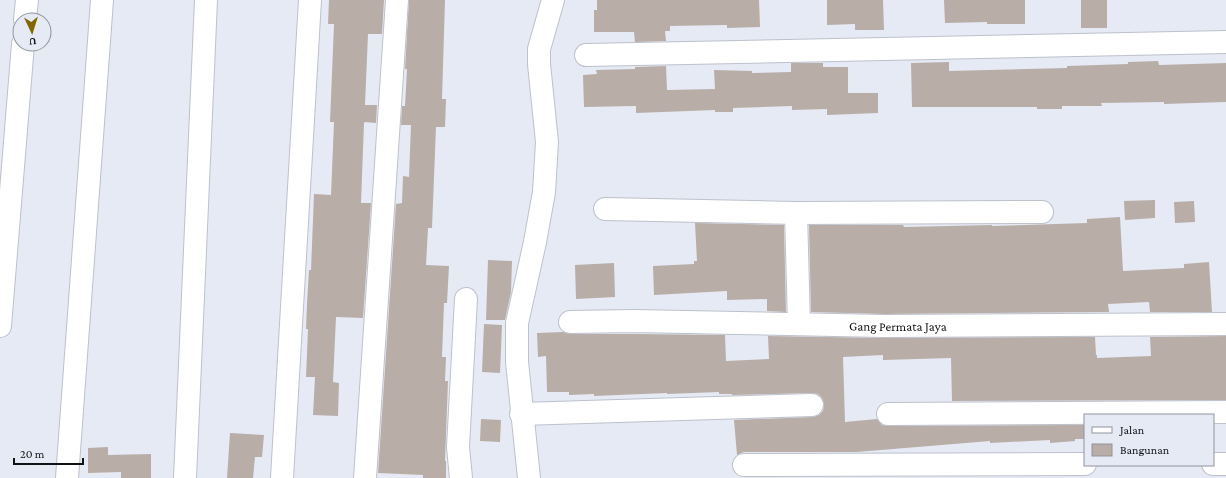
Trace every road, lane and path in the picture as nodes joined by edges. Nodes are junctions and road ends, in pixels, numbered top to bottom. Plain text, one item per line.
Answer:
1 (27, 0) edge
2 (102, 0) edge
3 (206, 0) edge
4 (310, 0) edge
5 (397, 0) edge
6 (553, 0) edge
7 (26, 12) edge
8 (1226, 42) edge
9 (22, 52) edge
10 (586, 55) dead end
11 (605, 209) dead end
12 (1042, 212) dead end
13 (796, 213) junction
14 (466, 299) dead end
15 (570, 322) dead end
16 (799, 324) junction
17 (1226, 324) edge
18 (0, 326) edge
19 (812, 405) dead end
20 (1226, 412) edge
21 (521, 414) junction
22 (888, 414) dead end
23 (1084, 464) edge
24 (1214, 464) edge
25 (1226, 464) edge
26 (744, 465) dead end
27 (67, 478) edge
28 (185, 478) edge
29 (282, 478) edge
30 (365, 478) edge
31 (461, 478) edge
32 (529, 478) edge

1 - 7 street
2 - 27 street
3 - 28 street
4 - 29 street
5 - 30 street
6 - 21 street
8 - 10 street
9 - 18 street
11 - 13 street
12 - 13 street
13 - 16 street
14 - 31 street
15 - 16 street, Gang Permata Jaya
16 - 17 street, Gang Permata Jaya
19 - 21 street
20 - 22 street
21 - 32 street
23 - 26 street
24 - 25 street

